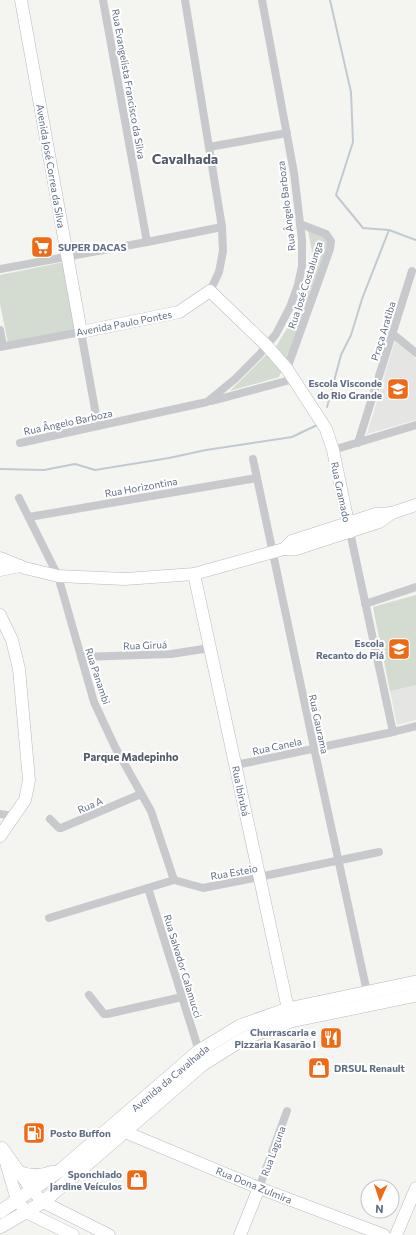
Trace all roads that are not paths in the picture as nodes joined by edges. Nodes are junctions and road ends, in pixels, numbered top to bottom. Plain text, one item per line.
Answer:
1 (21, 0) edge
2 (104, 0) edge
3 (185, 0) edge
4 (262, 0) edge
5 (286, 133) junction
6 (209, 147) junction
7 (300, 224) junction
8 (222, 227) junction
9 (147, 242) junction
10 (67, 256) junction
11 (0, 269) edge
12 (412, 271) dead end
13 (210, 291) junction
14 (0, 330) edge
15 (81, 332) junction
16 (393, 334) junction
17 (267, 346) junction
18 (2, 347) edge
19 (416, 353) edge
20 (291, 374) junction
21 (207, 402) junction
22 (416, 425) edge
23 (98, 426) junction
24 (20, 443) dead end
25 (358, 443) junction
26 (333, 450) junction
27 (253, 459) dead end
28 (257, 478) junction
29 (19, 498) dead end
30 (416, 505) edge
31 (29, 517) junction
32 (349, 528) junction
33 (278, 551) junction
34 (5, 563) edge
35 (194, 574) junction
36 (58, 576) junction
37 (0, 578) edge
38 (416, 587) edge
39 (366, 604) junction
40 (0, 615) edge
41 (210, 648) junction
42 (81, 657) junction
43 (416, 726) edge
44 (393, 732) junction
45 (314, 749) junction
46 (236, 765) junction
47 (141, 794) junction
48 (0, 814) edge
49 (14, 816) junction
50 (50, 819) dead end
51 (0, 836) edge
52 (380, 852) dead end
53 (338, 861) junction
54 (259, 878) junction
55 (174, 880) junction
56 (148, 888) junction
57 (49, 918) dead end
58 (416, 982) edge
59 (367, 992) junction
60 (89, 996) dead end
61 (416, 996) edge
62 (182, 997) junction
63 (288, 1009) junction
64 (199, 1051) junction
65 (287, 1111) dead end
66 (125, 1132) junction
67 (1, 1145) edge
68 (62, 1169) junction
69 (18, 1172) junction
70 (259, 1188) junction
71 (416, 1188) edge
72 (32, 1190) junction
73 (17, 1200) junction
74 (44, 1202) junction
75 (0, 1212) edge
76 (26, 1212) junction
77 (83, 1222) junction
78 (0, 1227) edge
79 (73, 1235) edge
80 (76, 1235) edge
81 (109, 1235) edge
82 (240, 1235) edge
83 (384, 1235) edge
84 (396, 1235) edge

1 - 10 street, Avenida José Correa da Silva
2 - 9 street, Rua Evangelista Francisco da Silva
3 - 6 street
4 - 5 street, Rua Ângelo Barboza
5 - 6 street
5 - 7 street, Rua Ângelo Barboza
6 - 8 street
7 - 17 street, Rua Ângelo Barboza
7 - 20 street, Rua José Costalunga
8 - 9 street
8 - 13 street
9 - 10 street
10 - 11 street
10 - 15 street, Avenida José Correa da Silva
12 - 16 street, Praça Aratiba
13 - 15 street, Avenida Paulo Pontes
13 - 17 street, Rua Gramado
14 - 18 street
15 - 18 street, Avenida Paulo Pontes
15 - 23 street
16 - 19 street
16 - 25 street, Praça Aratiba
17 - 20 street, Rua Gramado
17 - 21 street, Rua Ângelo Barboza
20 - 21 street
20 - 26 street, Rua Gramado
21 - 23 street, Rua Ângelo Barboza
22 - 25 street
23 - 24 street, Rua Ângelo Barboza
25 - 26 street
26 - 32 street, Rua Gramado
27 - 28 street, Rua Gaurama
28 - 31 street, Rua Horizontina
28 - 33 street, Rua Gaurama
29 - 31 street, Rua Panambi
30 - 32 street
31 - 36 street, Rua Panambi
32 - 33 street
32 - 39 street, Rua Gramado
33 - 35 street
33 - 45 street, Rua Gaurama
34 - 36 street
34 - 37 street
35 - 36 street
35 - 41 street, Rua Ibirubá
36 - 42 street, Rua Panambi
38 - 39 street
39 - 44 street, Rua Gramado
40 - 49 street
41 - 42 street, Rua Giruá
41 - 46 street, Rua Ibirubá
42 - 47 street, Rua Panambi
43 - 44 street, Rua Canela
44 - 45 street, Rua Canela
45 - 46 street, Rua Canela
45 - 53 street, Rua Gaurama
46 - 54 street, Rua Ibirubá
47 - 50 street, Rua A
47 - 55 street, Rua Panambi
48 - 49 street
49 - 51 street
52 - 53 street, Rua Esteio
53 - 54 street, Rua Esteio
53 - 59 street, Rua Gaurama
54 - 55 street, Rua Esteio
54 - 63 street, Rua Ibirubá
55 - 56 street
56 - 57 street
56 - 62 street, Rua Salvador Calamucci
58 - 59 main road, Avenida da Cavalhada
59 - 63 main road, Avenida da Cavalhada
60 - 62 street
61 - 66 main road, Avenida da Cavalhada
62 - 64 street, Rua Salvador Calamucci
63 - 64 main road, Avenida da Cavalhada
64 - 68 main road, Avenida da Cavalhada
65 - 70 street, Rua Laguna
66 - 70 street, Rua Dona Zulmira
66 - 74 main road, Avenida da Cavalhada
67 - 69 street
67 - 73 street
68 - 69 main road
68 - 72 main road, Avenida da Cavalhada
69 - 72 street
70 - 82 street, Rua Laguna
70 - 83 street, Rua Dona Zulmira
71 - 84 street
72 - 73 main road, Avenida da Cavalhada
72 - 74 street
73 - 75 main road, Avenida da Cavalhada
73 - 76 street
74 - 76 main road, Avenida da Cavalhada
74 - 77 street
76 - 78 main road, Avenida da Cavalhada
76 - 79 street
77 - 80 street
77 - 81 street

